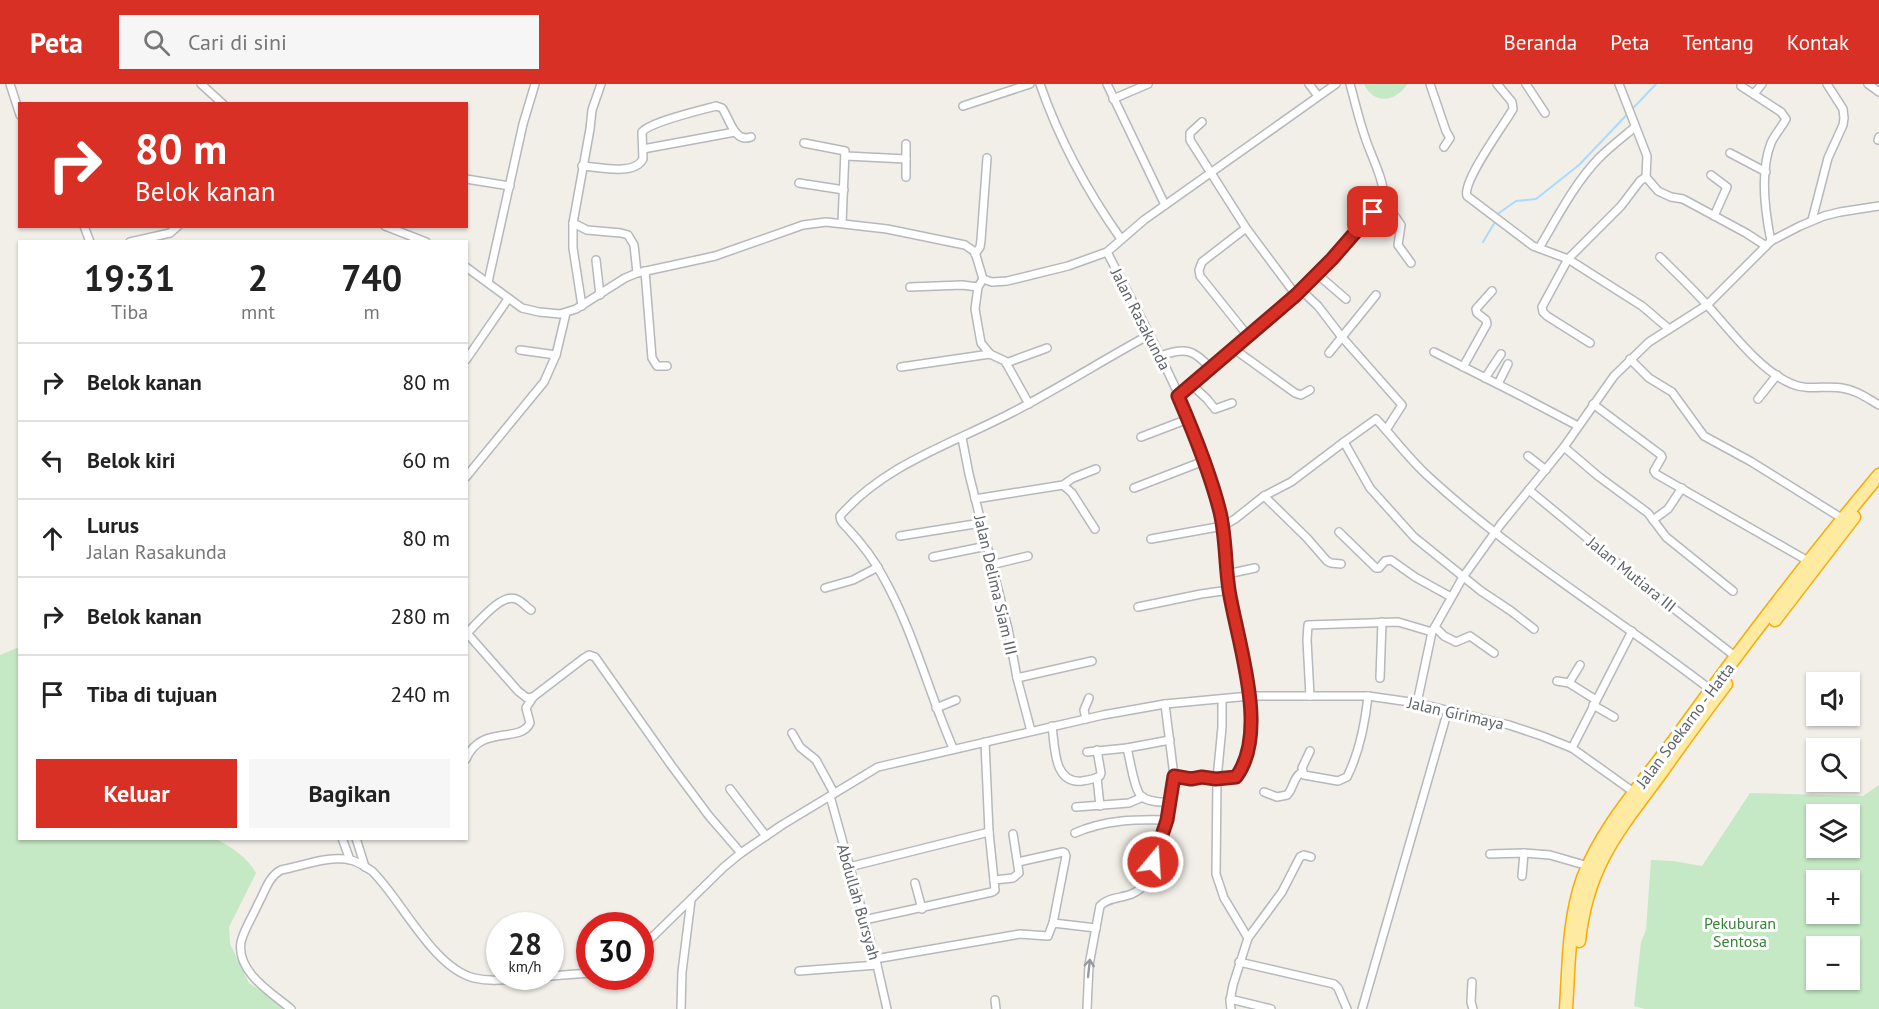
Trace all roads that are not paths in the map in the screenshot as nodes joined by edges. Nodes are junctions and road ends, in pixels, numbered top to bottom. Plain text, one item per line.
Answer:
1 (10, 84) edge
2 (201, 84) edge
3 (535, 84) edge
4 (601, 84) edge
5 (1030, 84) edge
6 (1040, 84) edge
7 (1107, 84) edge
8 (1148, 84) edge
9 (1309, 84) edge
10 (1336, 84) edge
11 (1350, 84) edge
12 (1430, 84) edge
13 (1497, 84) edge
14 (1526, 84) edge
15 (1619, 84) edge
16 (1762, 84) edge
17 (1827, 84) edge
18 (1868, 84) edge
19 (1741, 86) dead end
20 (1879, 92) edge
21 (1754, 94) junction
22 (1318, 96) junction
23 (1113, 99) junction
24 (221, 102) edge
25 (963, 106) dead end
26 (18, 109) edge
27 (1545, 113) dead end
28 (1202, 122) dead end
29 (1635, 127) junction
30 (735, 132) junction
31 (751, 137) dead end
32 (804, 143) dead end
33 (906, 144) dead end
34 (1444, 147) dead end
35 (643, 149) junction
36 (1730, 153) dead end
37 (846, 156) junction
38 (987, 158) dead end
39 (906, 159) junction
40 (582, 166) junction
41 (1211, 172) junction
42 (1766, 172) junction
43 (1711, 175) dead end
44 (906, 177) dead end
45 (1646, 177) junction
46 (468, 179) edge
47 (799, 183) dead end
48 (510, 186) junction
49 (844, 190) junction
50 (1383, 192) junction
51 (1165, 205) junction
52 (1879, 206) edge
53 (1714, 216) junction
54 (1812, 220) junction
55 (573, 223) junction
56 (842, 223) junction
57 (390, 228) edge
58 (1246, 228) junction
59 (167, 238) edge
60 (1121, 239) junction
61 (148, 240) edge
62 (421, 240) edge
63 (1769, 244) junction
64 (1539, 248) junction
65 (1107, 252) junction
66 (975, 254) junction
67 (1660, 257) dead end
68 (1568, 259) junction
69 (596, 260) dead end
70 (1412, 263) dead end
71 (468, 268) edge
72 (641, 272) junction
73 (1317, 274) junction
74 (983, 279) junction
75 (488, 282) junction
76 (910, 286) dead end
77 (978, 286) junction
78 (1492, 291) dead end
79 (1299, 292) junction
80 (600, 295) junction
81 (1376, 296) dead end
82 (508, 299) junction
83 (1346, 299) dead end
84 (1707, 305) junction
85 (582, 306) junction
86 (566, 313) junction
87 (1669, 329) junction
88 (1149, 335) junction
89 (1248, 336) junction
90 (1341, 336) junction
91 (1590, 343) dead end
92 (1047, 348) dead end
93 (1234, 349) junction
94 (520, 350) dead end
95 (1434, 352) dead end
96 (1329, 353) dead end
97 (990, 354) junction
98 (1501, 354) dead end
99 (556, 355) junction
100 (1161, 356) junction
101 (468, 357) edge
102 (1630, 359) junction
103 (1006, 363) junction
104 (1508, 364) dead end
105 (667, 366) dead end
106 (901, 367) dead end
107 (1463, 367) junction
108 (1211, 369) junction
109 (1777, 375) junction
110 (1485, 378) junction
111 (1498, 384) junction
112 (1192, 385) junction
113 (1310, 390) dead end
114 (1178, 396) junction
115 (1758, 399) dead end
116 (1232, 403) dead end
117 (1029, 404) junction
118 (1593, 404) junction
119 (1879, 405) edge
120 (1188, 419) junction
121 (1578, 426) junction
122 (1386, 430) junction
123 (962, 438) junction
124 (1141, 438) dead end
125 (1344, 442) junction
126 (1564, 447) junction
127 (1528, 456) dead end
128 (1204, 461) junction
129 (1096, 469) dead end
130 (1546, 470) junction
131 (468, 475) edge
132 (1879, 475) edge
133 (1063, 485) junction
134 (1879, 486) edge
135 (1134, 488) dead end
136 (1682, 488) junction
137 (1529, 490) junction
138 (1264, 496) junction
139 (975, 499) junction
140 (1861, 502) junction
141 (1843, 519) junction
142 (1653, 520) junction
143 (981, 523) junction
144 (1223, 526) junction
145 (1095, 529) dead end
146 (1339, 532) dead end
147 (1495, 532) junction
148 (900, 536) dead end
149 (1151, 539) dead end
150 (987, 546) junction
151 (1028, 556) dead end
152 (933, 557) dead end
153 (1808, 561) junction
154 (1341, 564) dead end
155 (991, 565) junction
156 (878, 567) junction
157 (1255, 568) dead end
158 (1227, 574) junction
159 (1463, 577) junction
160 (825, 588) dead end
161 (1229, 590) junction
162 (1733, 591) dead end
163 (1451, 597) junction
164 (1138, 607) dead end
165 (531, 610) dead end
166 (1382, 622) junction
167 (1534, 629) dead end
168 (1433, 630) junction
169 (468, 631) edge
170 (1632, 631) junction
171 (468, 633) edge
172 (1494, 653) dead end
173 (1736, 657) junction
174 (1092, 661) dead end
175 (1580, 665) dead end
176 (1017, 678) junction
177 (1380, 678) dead end
178 (1557, 681) dead end
179 (1569, 683) junction
180 (1711, 690) junction
181 (533, 696) junction
182 (1250, 696) junction
183 (1310, 696) junction
184 (1368, 696) junction
185 (1089, 698) dead end
186 (1222, 699) junction
187 (956, 700) dead end
188 (1594, 702) junction
189 (1417, 703) junction
190 (1165, 704) junction
191 (936, 708) junction
192 (1448, 710) junction
193 (1614, 717) dead end
194 (1086, 719) junction
195 (1052, 726) junction
196 (1030, 731) junction
197 (792, 733) dead end
198 (1170, 740) junction
199 (985, 742) junction
200 (953, 748) junction
201 (1128, 748) junction
202 (1572, 748) junction
203 (1097, 750) junction
204 (1310, 751) dead end
205 (1087, 752) dead end
206 (468, 756) edge
207 (1302, 772) junction
208 (1174, 776) junction
209 (1097, 778) junction
210 (1216, 779) junction
211 (730, 789) dead end
212 (1264, 792) dead end
213 (832, 794) junction
214 (1638, 796) junction
215 (1143, 797) junction
216 (1170, 803) junction
217 (1100, 806) junction
218 (1076, 807) dead end
219 (1167, 820) junction
220 (989, 832) junction
221 (1075, 833) dead end
222 (1013, 834) dead end
223 (766, 836) junction
224 (343, 840) edge
225 (357, 840) edge
226 (741, 853) junction
227 (1524, 853) junction
228 (1490, 854) dead end
229 (1311, 857) dead end
230 (350, 860) junction
231 (1018, 862) junction
232 (1588, 866) junction
233 (365, 867) junction
234 (849, 867) junction
235 (1522, 876) dead end
236 (994, 880) junction
237 (915, 883) dead end
238 (691, 900) junction
239 (922, 909) junction
240 (864, 920) junction
241 (1053, 923) junction
242 (1096, 928) junction
243 (654, 936) edge
244 (1248, 938) junction
245 (876, 962) junction
246 (1239, 962) junction
247 (799, 971) dead end
248 (486, 979) edge
249 (1472, 981) dead end
250 (1230, 999) junction
251 (995, 1000) dead end
252 (291, 1009) edge
253 (681, 1009) edge
254 (887, 1009) edge
255 (996, 1009) edge
256 (1087, 1009) edge
257 (1231, 1009) edge
258 (1271, 1009) edge
259 (1347, 1009) edge
260 (1362, 1009) edge
261 (1473, 1009) edge
262 (1566, 1009) edge
263 (1574, 1009) edge

1 - 26 street
2 - 24 street
3 - 48 street
4 - 40 street
5 - 25 street
6 - 60 street
7 - 23 street
8 - 23 street
9 - 22 street
10 - 22 street, Jalan Rasakunda
11 - 50 street
12 - 34 street
13 - 64 street
14 - 27 street
15 - 29 street
16 - 21 street
17 - 54 street
18 - 20 street
19 - 21 street
21 - 42 street
22 - 41 street, Jalan Rasakunda
23 - 51 street
28 - 41 street
29 - 45 street
29 - 64 street
30 - 31 street
30 - 35 street
30 - 35 street
32 - 37 street
33 - 39 street
35 - 40 street
36 - 42 street
37 - 39 street
37 - 49 street
38 - 66 street
39 - 44 street
40 - 55 street
41 - 51 street, Jalan Rasakunda
41 - 58 street
42 - 63 street
43 - 53 street
45 - 53 street
45 - 68 street
46 - 48 street
47 - 49 street
48 - 75 street
49 - 56 street
50 - 70 street
50 - 73 street
51 - 60 street, Jalan Rasakunda
52 - 54 street
53 - 63 street
54 - 63 street
55 - 72 street
55 - 85 street
56 - 66 street
56 - 72 street
57 - 62 street
58 - 79 street
58 - 89 street
59 - 61 street
60 - 65 street, Jalan Rasakunda
63 - 84 street
64 - 68 street
65 - 74 street
65 - 88 street, Jalan Rasakunda
66 - 74 street
67 - 84 street
68 - 87 street
68 - 91 street
69 - 80 street
71 - 75 street
72 - 80 street
72 - 105 street
73 - 79 street
73 - 83 street
74 - 77 street
75 - 82 street
76 - 77 street
77 - 97 street
78 - 107 street
79 - 89 street
79 - 90 street
80 - 85 street
81 - 90 street
82 - 86 street
82 - 101 street
84 - 87 street
84 - 109 street
85 - 86 street
86 - 99 street
87 - 102 street
88 - 100 street, Jalan Rasakunda
88 - 117 street
89 - 93 street
90 - 96 street
90 - 122 street
92 - 103 street
93 - 108 street
93 - 113 street
94 - 99 street
95 - 107 street
97 - 103 street
97 - 106 street
98 - 110 street
99 - 131 street
100 - 108 street
100 - 114 street, Jalan Rasakunda
102 - 118 street
102 - 141 street
103 - 117 street
104 - 111 street
107 - 110 street
108 - 112 street
109 - 115 street
109 - 119 street
110 - 111 street
111 - 121 street
112 - 114 street
112 - 116 street
114 - 120 street, Jalan Rasakunda
117 - 123 street
118 - 121 street
118 - 136 street
120 - 124 street
120 - 128 street, Jalan Rasakunda
121 - 126 street
122 - 125 street
122 - 147 street
123 - 139 street, Jalan Delima Siam III
123 - 156 street
125 - 138 street
125 - 159 street
126 - 130 street
126 - 142 street
127 - 130 street
128 - 135 street
128 - 144 street, Jalan Rasakunda
129 - 133 street
130 - 137 street
132 - 140 highway, Jalan Soekarno - Hatta
133 - 139 street
133 - 145 street
134 - 140 highway, Jalan Soekarno - Hatta
136 - 142 street
136 - 153 street
137 - 147 street
137 - 173 street, Jalan Mutiara III
138 - 144 street
138 - 154 street
139 - 143 street, Jalan Delima Siam III
140 - 141 highway, Jalan Soekarno - Hatta
140 - 214 highway, Jalan Soekarno - Hatta
141 - 153 highway, Jalan Soekarno - Hatta
142 - 162 street
143 - 148 street
143 - 150 street, Jalan Delima Siam III
144 - 149 street
144 - 158 street, Jalan Rasakunda
146 - 163 street
147 - 159 street
147 - 170 street
150 - 152 street
150 - 155 street, Jalan Delima Siam III
151 - 155 street
153 - 173 highway, Jalan Soekarno - Hatta
155 - 176 street, Jalan Delima Siam III
156 - 160 street
156 - 191 street
157 - 158 street
158 - 161 street, Jalan Rasakunda
159 - 163 street
159 - 167 street
161 - 164 street
161 - 182 street, Jalan Rasakunda
163 - 168 street
165 - 169 street
166 - 168 street
166 - 177 street
166 - 183 street
168 - 172 street
168 - 189 street
170 - 180 street
170 - 188 street
171 - 181 street
173 - 180 highway, Jalan Soekarno - Hatta
174 - 176 street
175 - 179 street
176 - 196 street, Jalan Delima Siam III
178 - 179 street
179 - 188 street
180 - 214 highway, Jalan Soekarno - Hatta
181 - 206 street
181 - 226 street
182 - 183 street, Jalan Girimaya
182 - 186 street, Jalan Girimaya
182 - 210 street, Jalan Rasakunda
183 - 184 street, Jalan Girimaya
184 - 189 street, Jalan Girimaya
184 - 207 street
185 - 194 street
186 - 190 street, Jalan Girimaya
186 - 210 street
187 - 191 street
188 - 193 street
188 - 202 street
189 - 192 street, Jalan Girimaya
190 - 194 street, Jalan Girimaya
190 - 198 street
191 - 200 street
192 - 202 street, Jalan Girimaya
192 - 260 street
194 - 195 street, Jalan Girimaya
195 - 196 street, Jalan Girimaya
195 - 209 street
196 - 199 street, Jalan Girimaya
197 - 213 street, Abdullah Bursyah
198 - 201 street
198 - 208 street
199 - 200 street, Jalan Girimaya
199 - 220 street
200 - 213 street, Jalan Girimaya
201 - 203 street
201 - 215 street
202 - 214 street, Jalan Girimaya
203 - 205 street
203 - 209 street
204 - 207 street
207 - 212 street
208 - 210 street
208 - 216 street
209 - 217 street
210 - 244 street
211 - 223 street
213 - 223 street, Jalan Girimaya
213 - 234 street, Abdullah Bursyah
214 - 232 highway, Jalan Soekarno - Hatta
214 - 263 highway, Jalan Soekarno - Hatta
215 - 216 street
215 - 217 street
216 - 219 street
217 - 218 street
219 - 221 street
219 - 242 street
220 - 234 street
220 - 236 street
222 - 231 street
223 - 226 street, Jalan Girimaya
224 - 230 street
225 - 233 street
226 - 238 street, Jalan Girimaya
227 - 228 street
227 - 232 street
227 - 235 street
229 - 244 street
230 - 233 street
230 - 252 street
231 - 236 street
231 - 241 street
232 - 262 highway, Jalan Soekarno - Hatta
233 - 248 street
234 - 240 street, Abdullah Bursyah
236 - 239 street
237 - 239 street
238 - 243 street, Jalan Girimaya
238 - 253 street
239 - 240 street
240 - 245 street, Abdullah Bursyah
241 - 242 street
241 - 245 street
256 -> 242 street
244 - 246 street
245 - 247 street
245 - 254 street, Abdullah Bursyah
246 - 250 street
246 - 259 street
249 - 261 street
250 - 257 street
250 - 258 street
251 - 255 street

